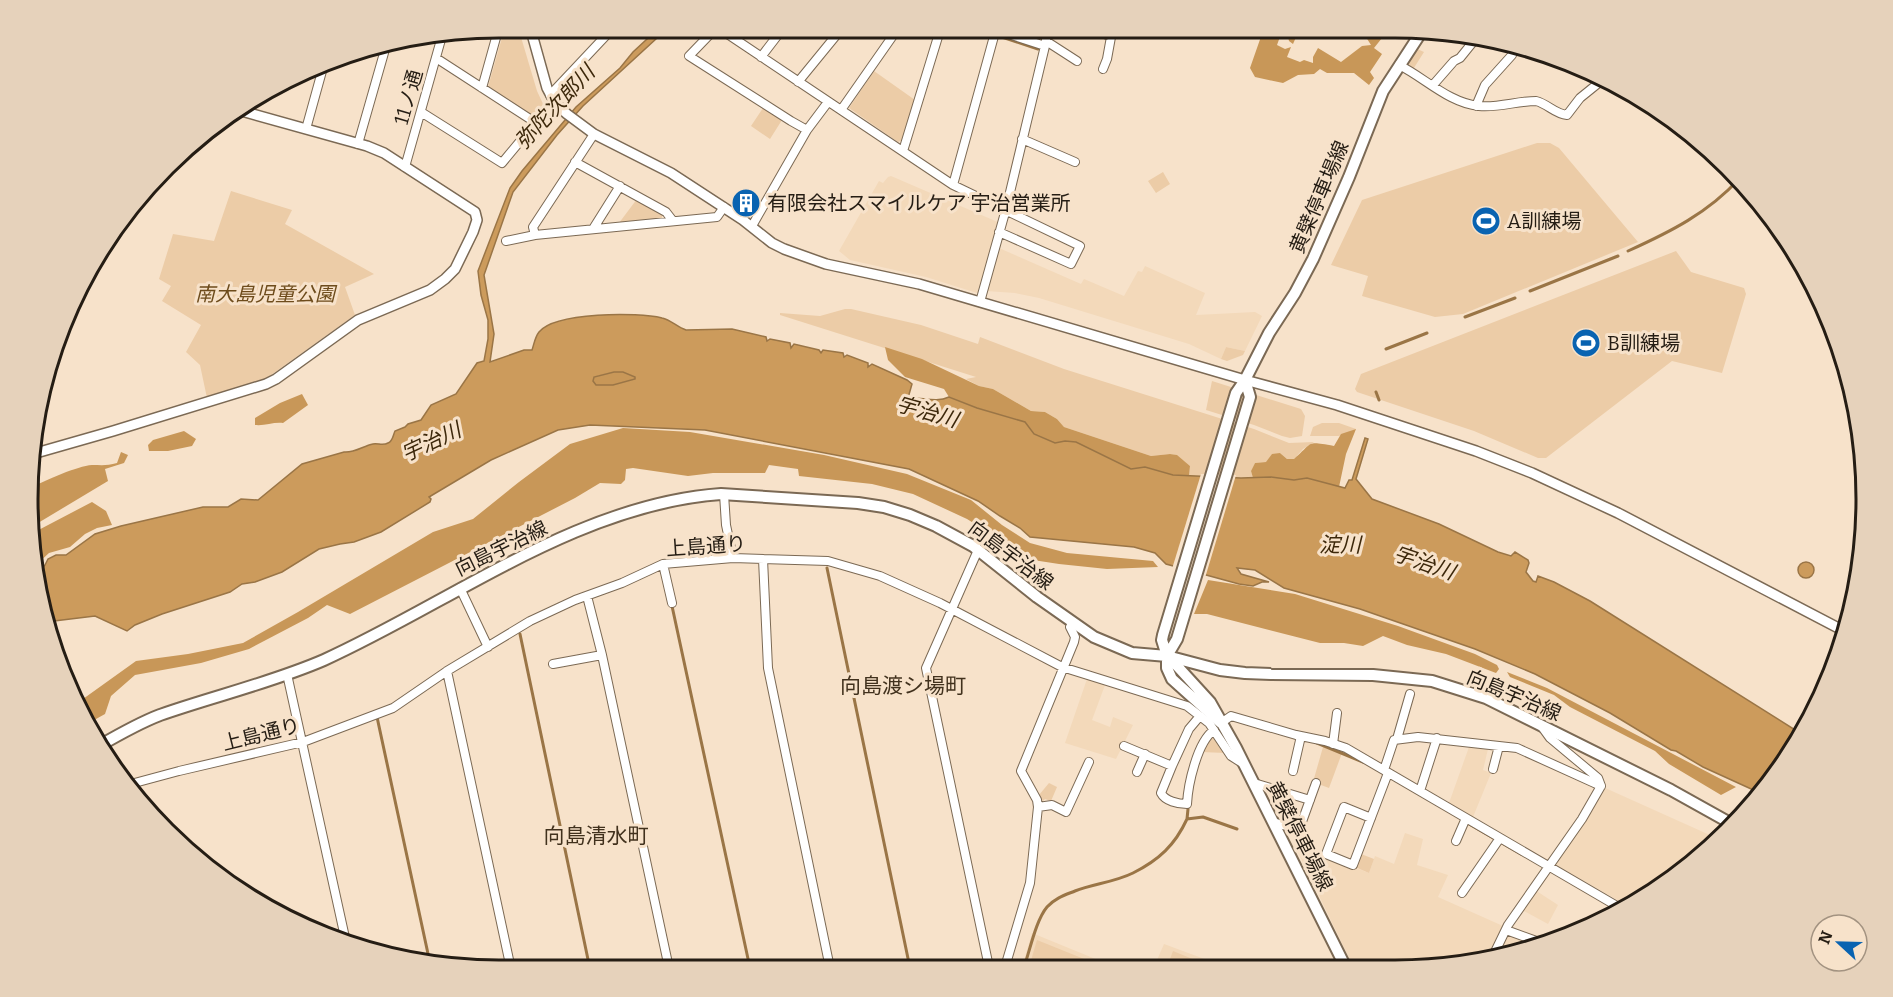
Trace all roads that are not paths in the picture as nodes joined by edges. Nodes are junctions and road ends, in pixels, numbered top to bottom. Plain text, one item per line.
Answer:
1 (495, 38) edge
2 (533, 38) edge
3 (604, 38) edge
4 (706, 38) edge
5 (733, 38) edge
6 (776, 38) edge
7 (834, 38) edge
8 (891, 38) edge
9 (938, 38) edge
10 (992, 38) edge
11 (1022, 38) edge
12 (1046, 38) edge
13 (1111, 38) edge
14 (1417, 38) edge
15 (441, 41) edge
16 (1045, 43) junction
17 (1472, 44) edge
18 (384, 52) edge
19 (1512, 55) dead end
20 (761, 57) junction
21 (436, 58) junction
22 (1077, 61) dead end
23 (1399, 65) junction
24 (1103, 69) dead end
25 (321, 73) edge
26 (798, 82) junction
27 (1597, 84) edge
28 (1433, 85) junction
29 (482, 87) junction
30 (550, 95) junction
31 (828, 102) junction
32 (1476, 106) junction
33 (841, 110) junction
34 (246, 112) edge
35 (421, 112) junction
36 (306, 129) junction
37 (807, 130) junction
38 (594, 134) junction
39 (1023, 139) junction
40 (358, 144) junction
41 (903, 152) junction
42 (575, 162) junction
43 (1075, 162) dead end
44 (405, 167) junction
45 (953, 185) junction
46 (620, 186) junction
47 (724, 207) junction
48 (1006, 209) junction
49 (673, 221) junction
50 (752, 226) junction
51 (593, 229) junction
52 (999, 232) junction
53 (535, 235) junction
54 (506, 241) dead end
55 (980, 302) junction
56 (1245, 380) junction
57 (1243, 392) junction
58 (40, 452) edge
59 (724, 495) junction
60 (978, 550) junction
61 (733, 558) junction
62 (763, 559) junction
63 (663, 564) junction
64 (460, 588) junction
65 (587, 596) junction
66 (672, 603) dead end
67 (953, 609) junction
68 (1073, 622) junction
69 (1837, 627) edge
70 (488, 647) junction
71 (602, 654) junction
72 (1167, 656) junction
73 (553, 664) dead end
74 (1202, 666) junction
75 (1062, 667) junction
76 (447, 671) junction
77 (288, 674) junction
78 (1192, 684) junction
79 (1410, 694) dead end
80 (1337, 713) dead end
81 (1200, 716) junction
82 (1540, 724) junction
83 (1217, 727) junction
84 (1437, 738) junction
85 (1300, 739) junction
86 (1397, 739) junction
87 (107, 742) edge
88 (303, 742) junction
89 (1333, 744) junction
90 (1124, 746) dead end
91 (1499, 746) junction
92 (1144, 754) junction
93 (1089, 762) dead end
94 (1172, 766) junction
95 (1492, 769) dead end
96 (1293, 771) dead end
97 (1137, 772) dead end
98 (1386, 774) junction
99 (136, 783) edge
100 (1254, 783) junction
101 (1316, 783) dead end
102 (1601, 786) junction
103 (1420, 791) junction
104 (1310, 800) junction
105 (1038, 807) junction
106 (1371, 818) junction
107 (1465, 818) junction
108 (1724, 820) edge
109 (1273, 822) junction
110 (1500, 838) junction
111 (1456, 841) dead end
112 (1548, 870) junction
113 (1462, 893) dead end
114 (1613, 904) edge
115 (1506, 930) junction
116 (344, 933) edge
117 (1531, 939) edge
118 (1498, 948) edge
119 (509, 960) edge
120 (667, 960) edge
121 (828, 960) edge
122 (988, 960) edge
123 (1007, 960) edge
124 (1343, 960) edge

1 - 29 street
2 - 30 street
3 - 30 street
4 - 37 street
5 - 20 street
6 - 20 street
7 - 26 street
8 - 33 street
9 - 41 street
10 - 45 street
11 - 16 street
12 - 16 street
13 - 24 street
14 - 23 main road, 黄檗停車場線
15 - 21 street, 11ノ通
16 - 22 street
16 - 39 street
17 - 28 street
18 - 40 street
19 - 32 street
20 - 26 street
21 - 29 street
21 - 35 street, 11ノ通
23 - 28 street
23 - 56 main road, 黄檗停車場線
25 - 36 street
26 - 31 street
27 - 32 street
28 - 32 street
29 - 35 street
30 - 38 street
31 - 33 street
31 - 37 street
33 - 41 street
34 - 36 street
35 - 44 street, 11ノ通
36 - 40 street
37 - 50 street
38 - 42 street
38 - 47 street
39 - 43 street
39 - 48 street
40 - 44 street
41 - 45 street
42 - 46 street
42 - 53 street
44 - 58 street
45 - 48 street
46 - 49 street
46 - 51 street
47 - 49 street
47 - 50 street
48 - 52 street
48 - 52 street
49 - 51 street
50 - 55 street
51 - 53 street
52 - 55 street
53 - 54 street
55 - 56 street
56 - 57 main road
56 - 69 street
57 - 72 main road, 黄檗停車場線
57 - 72 main road
59 - 60 main road, 向島宇治線
59 - 61 street
59 - 64 main road, 向島宇治線
60 - 67 street
60 - 68 main road, 向島宇治線
61 - 62 street, 上島通り
61 - 63 street, 上島通り
62 - 67 street, 上島通り
62 - 121 street
63 - 65 street, 上島通り
63 - 66 street
64 - 70 street
64 - 77 main road, 向島宇治線
65 - 70 street, 上島通り
65 - 71 street
67 - 75 street, 上島通り
67 - 122 street
68 - 72 main road, 向島宇治線
68 - 75 street
70 - 76 street, 上島通り
71 - 73 street
71 - 120 street
72 - 74 main road, 向島宇治線
72 - 78 main road, 黄檗停車場線
72 - 83 main road, 黄檗停車場線
74 - 78 main road
74 - 82 main road, 向島宇治線
75 - 81 street, 上島通り
75 - 105 street
76 - 88 street, 上島通り
76 - 119 street
77 - 87 main road, 向島宇治線
77 - 88 street
78 - 83 main road, 黄檗停車場線
79 - 86 street
80 - 89 street
81 - 83 street, 上島通り
81 - 94 street
82 - 102 street
82 - 108 main road, 向島宇治線
83 - 85 street
83 - 94 street
83 - 100 main road, 黄檗停車場線
84 - 86 street
84 - 91 street
84 - 103 street
85 - 89 street
85 - 96 street
86 - 98 street
88 - 99 street, 上島通り
88 - 116 street
89 - 98 street
90 - 92 street
91 - 95 street
91 - 102 street
92 - 94 street
92 - 97 street
93 - 105 street
98 - 103 street
98 - 106 street
100 - 104 street
100 - 109 main road, 黄檗停車場線
101 - 104 street
102 - 112 street
103 - 107 street
104 - 109 street
105 - 123 street
106 - 106 street
107 - 110 street
107 - 111 street
109 - 124 main road, 黄檗停車場線
110 - 112 street
110 - 113 street
112 - 114 street
112 - 115 street
115 - 117 street
115 - 118 street

